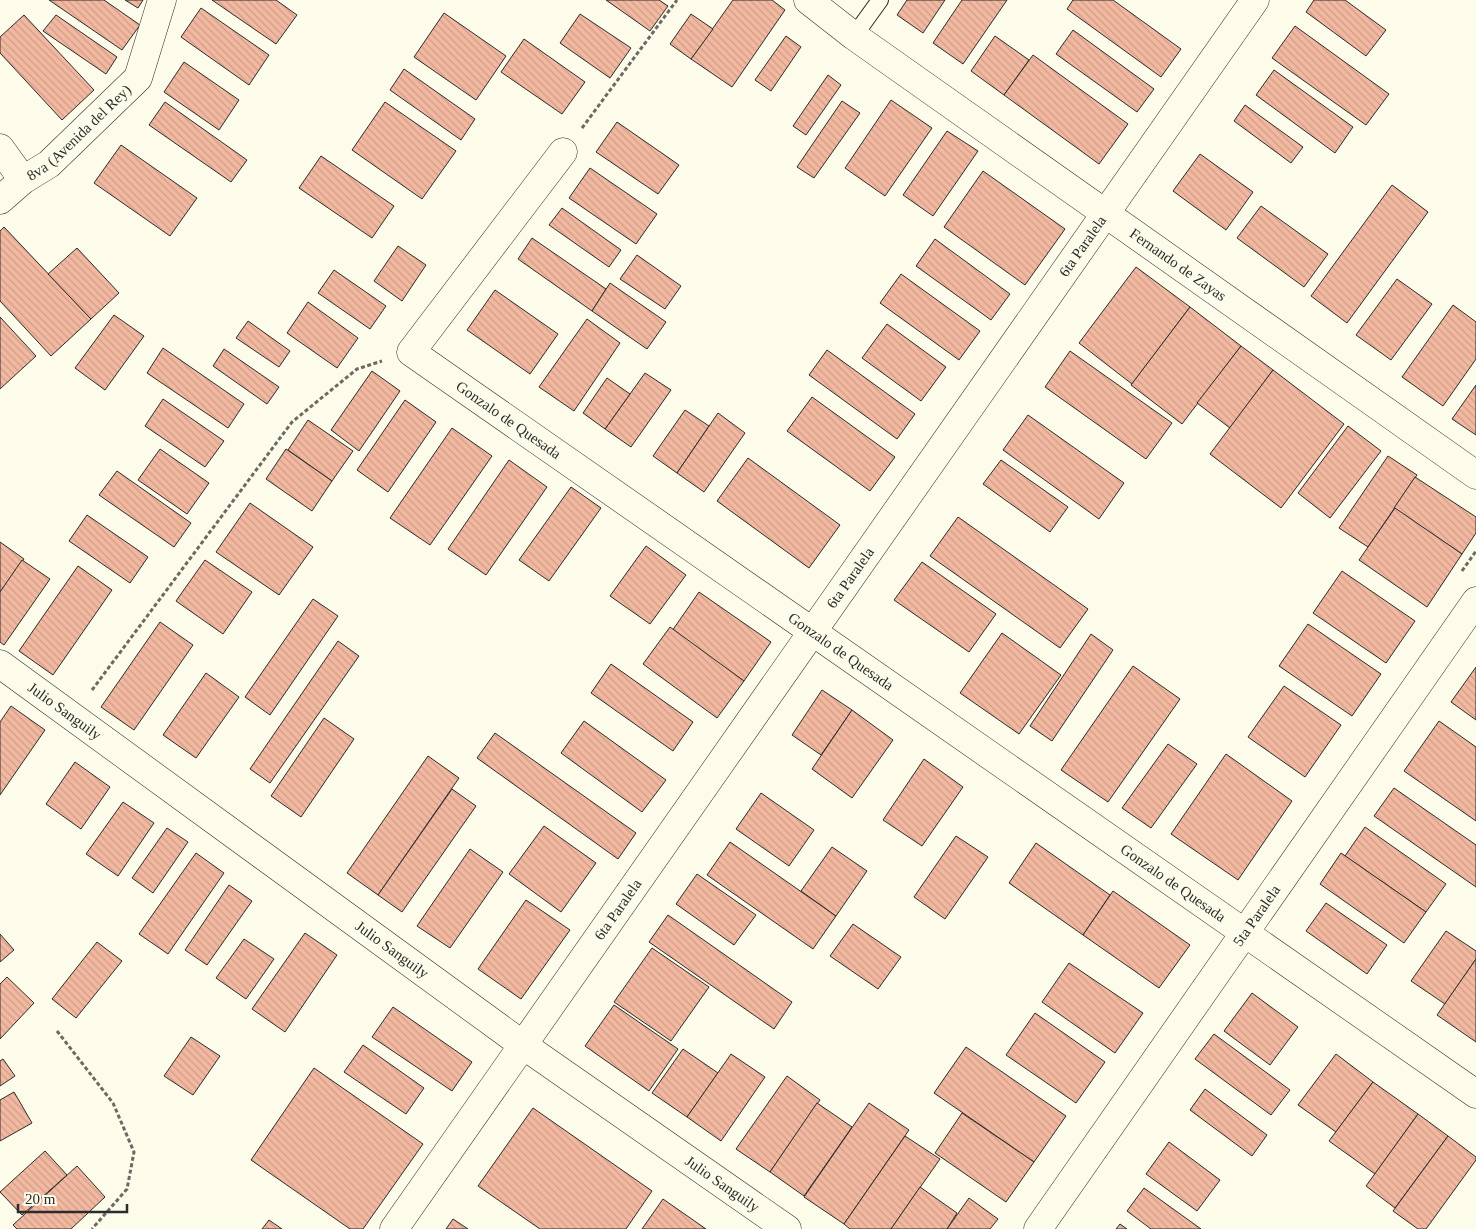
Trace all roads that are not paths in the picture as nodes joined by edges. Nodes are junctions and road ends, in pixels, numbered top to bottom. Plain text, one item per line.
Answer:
1 (162, 0) edge
2 (808, 0) edge
3 (880, 0) edge
4 (1255, 0) edge
5 (854, 36) junction
6 (0, 148) edge
7 (563, 152) road end
8 (23, 180) junction
9 (0, 200) edge
10 (1106, 213) junction
11 (1476, 475) edge
12 (1476, 601) edge
13 (812, 631) junction
14 (0, 664) edge
15 (1244, 932) junction
16 (523, 1045) junction
17 (1476, 1094) edge
18 (394, 1229) edge
19 (787, 1229) edge
20 (1038, 1229) edge

1 - 8 street, 8va (Avenida del Rey)
2 - 5 street, Fernando de Zayas
3 - 5 lane
4 - 10 street, 6ta Paralela
5 - 10 street, Fernando de Zayas
6 - 8 street
7 - 13 street, Gonzalo de Quesada
8 - 9 street, 8va (Avenida del Rey)
10 - 11 street, Fernando de Zayas
10 - 13 street, 6ta Paralela
12 - 15 street, 5ta Paralela
13 - 15 street, Gonzalo de Quesada
13 - 16 street, 6ta Paralela
14 - 16 street, Julio Sanguily
15 - 17 street, Gonzalo de Quesada
15 - 20 street, 5ta Paralela
16 - 18 street, 6ta Paralela
16 - 19 street, Julio Sanguily

